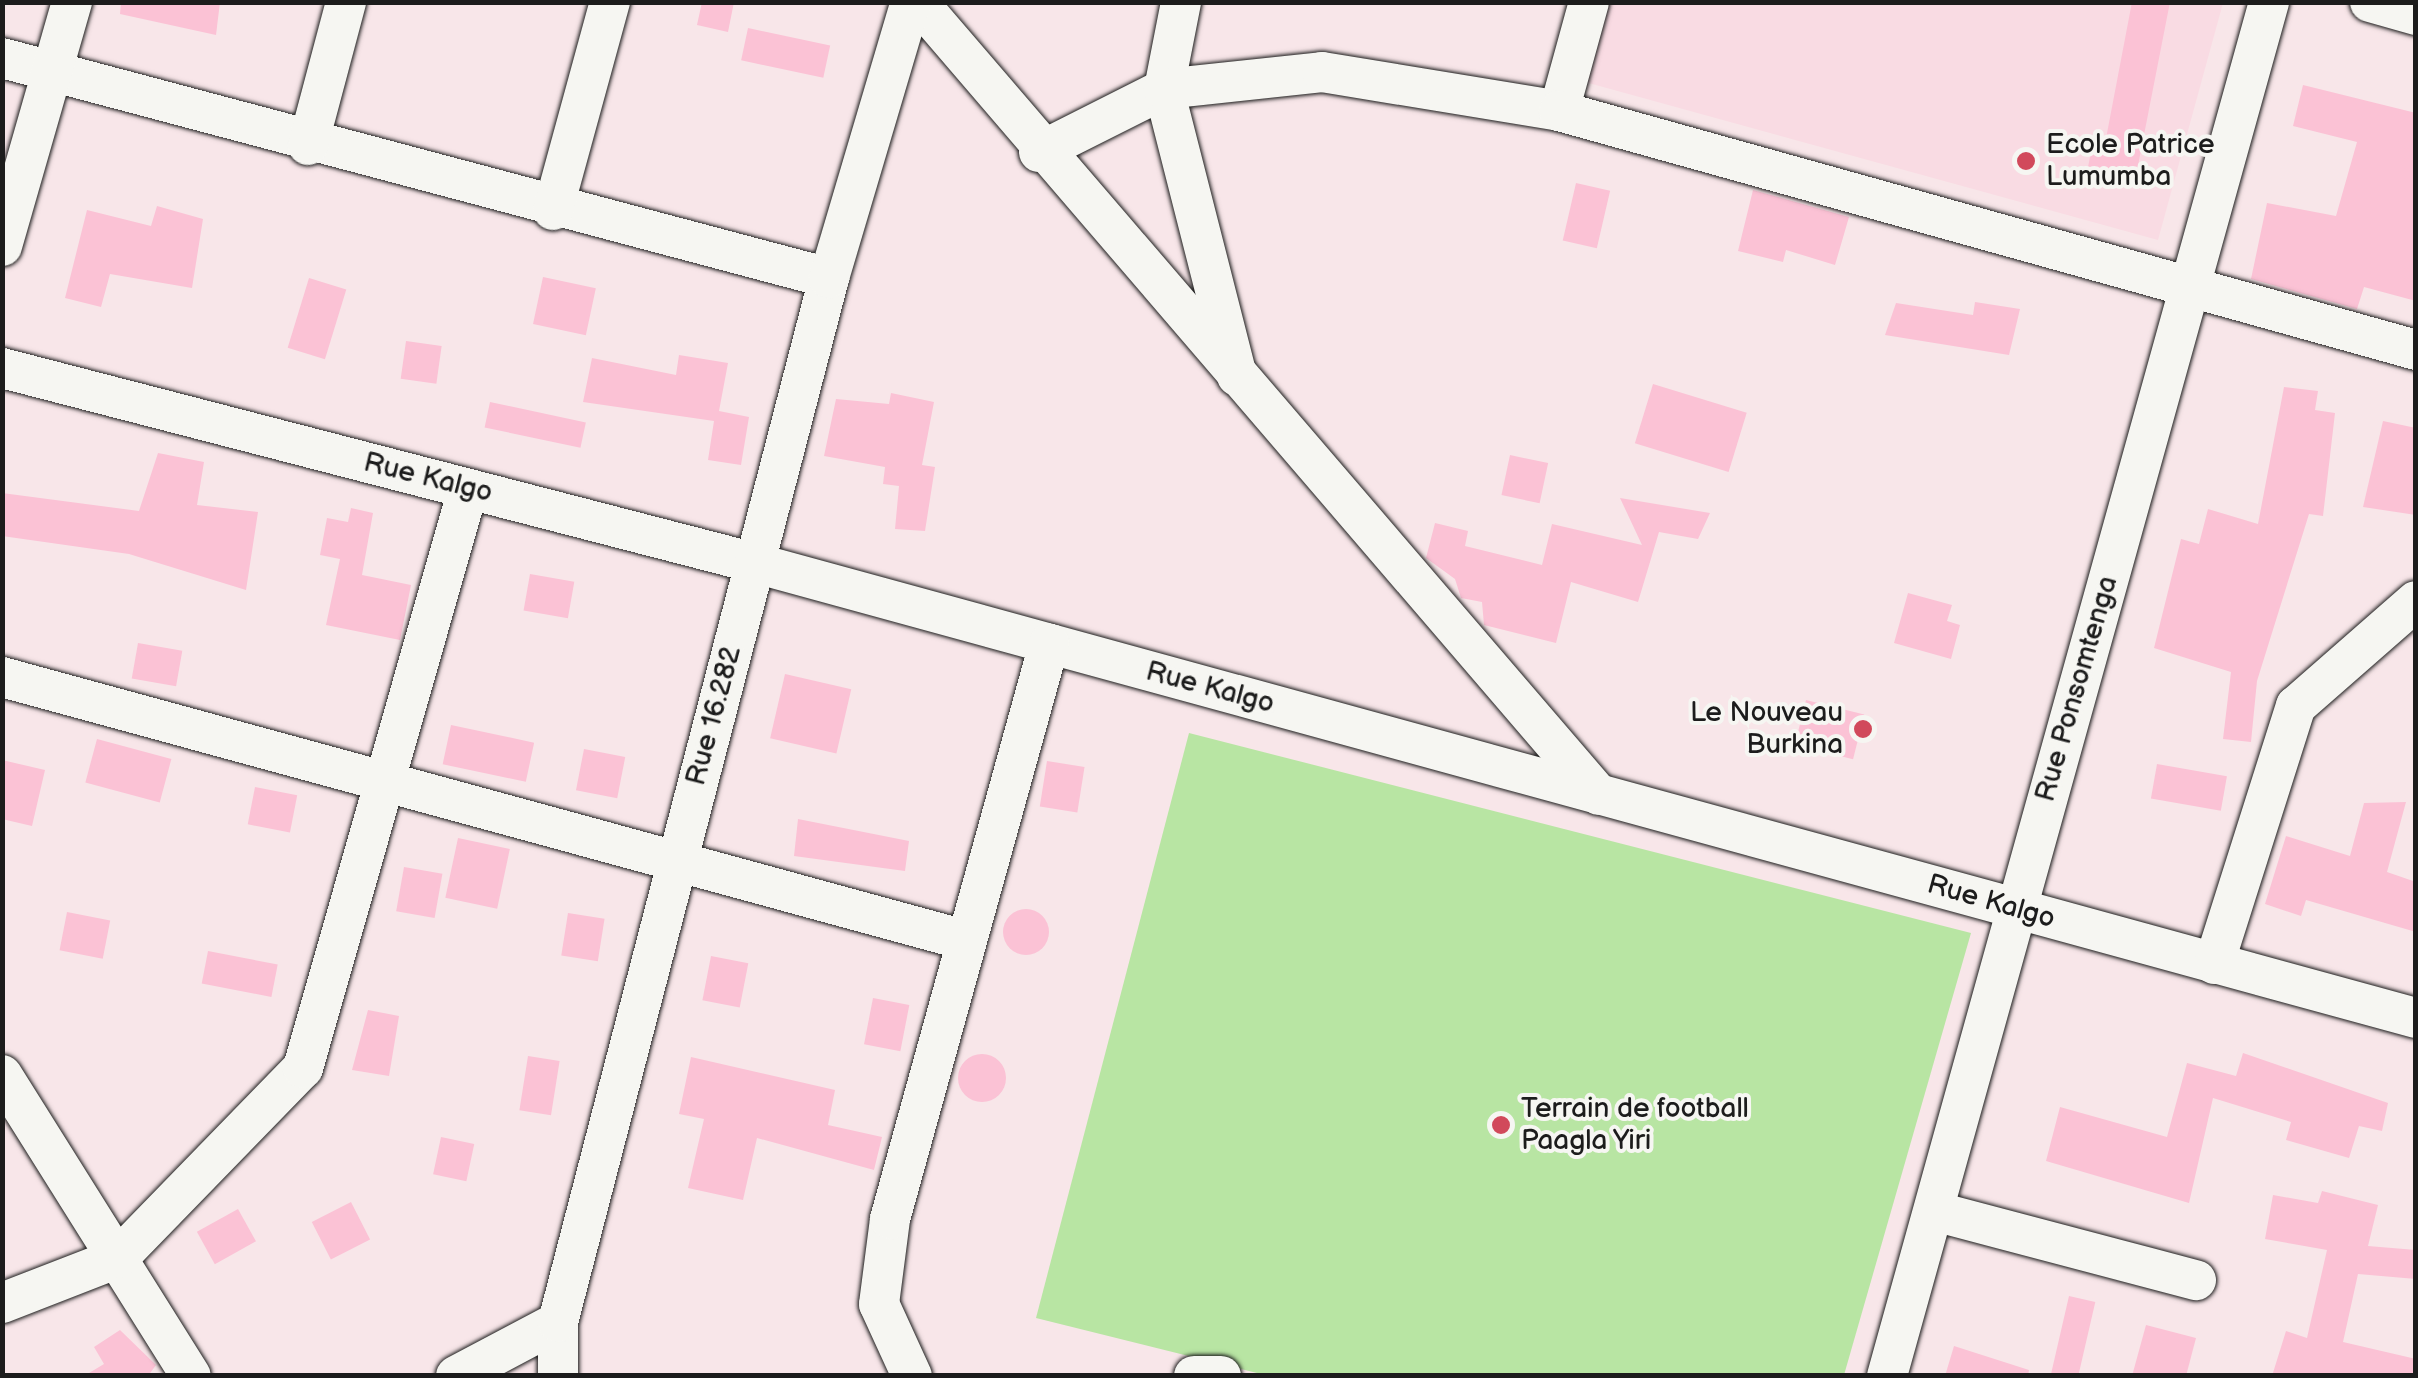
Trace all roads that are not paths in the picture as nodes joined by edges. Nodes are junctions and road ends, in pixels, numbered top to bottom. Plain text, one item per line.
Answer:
1 (72, 2) edge
2 (346, 2) edge
3 (610, 2) edge
4 (915, 2) edge
5 (1181, 2) edge
6 (1589, 2) edge
7 (2269, 2) edge
8 (2370, 2) edge
9 (2416, 15) edge
10 (2, 58) edge
11 (54, 72) junction
12 (1164, 89) junction
13 (1559, 111) junction
14 (308, 146) junction
15 (1039, 152) junction
16 (552, 210) junction
17 (2, 246) edge
18 (829, 278) junction
19 (2189, 284) junction
20 (2416, 350) edge
21 (2, 368) edge
22 (1237, 376) junction
23 (468, 489) junction
24 (755, 563) junction
25 (2416, 600) edge
26 (1049, 644) junction
27 (2, 677) edge
28 (387, 782) junction
29 (1600, 795) junction
30 (675, 861) junction
31 (2016, 909) junction
32 (964, 940) junction
33 (2214, 964) junction
34 (2416, 1018) edge
35 (2, 1076) edge
36 (1934, 1212) junction
37 (118, 1258) junction
38 (2196, 1280) dead end
39 (2, 1303) edge
40 (558, 1322) junction
41 (191, 1376) edge
42 (456, 1376) edge
43 (558, 1376) edge
44 (912, 1376) edge
45 (1194, 1376) edge
46 (1220, 1376) edge
47 (1887, 1376) edge

1 - 11 street
2 - 14 street
3 - 16 street
4 - 15 street
4 - 18 street, Rue 16.282
5 - 12 street
6 - 13 street
7 - 19 street, Rue Ponsomtenga
8 - 9 street
10 - 11 street
11 - 14 street
11 - 17 street
12 - 13 street
12 - 15 street
12 - 22 street
13 - 19 street
14 - 16 street
15 - 22 street
16 - 18 street
18 - 24 street, Rue 16.282
19 - 20 street
19 - 31 street, Rue Ponsomtenga
21 - 23 street, Rue Kalgo
22 - 29 street
23 - 24 street, Rue Kalgo
23 - 28 street
24 - 26 street, Rue Kalgo
24 - 30 street, Rue 16.282
25 - 33 street
26 - 29 street, Rue Kalgo
26 - 32 street
27 - 28 street
28 - 30 street
28 - 37 street
29 - 31 street, Rue Kalgo
30 - 32 street
30 - 40 street, Rue 16.282
31 - 33 street, Rue Kalgo
31 - 36 street, Rue Ponsomtenga
32 - 44 street
33 - 34 street, Rue Kalgo
35 - 37 street
36 - 38 street
36 - 47 street, Rue Ponsomtenga
37 - 39 street
37 - 41 street
40 - 42 street
40 - 43 street, Rue 16.282
45 - 46 street

